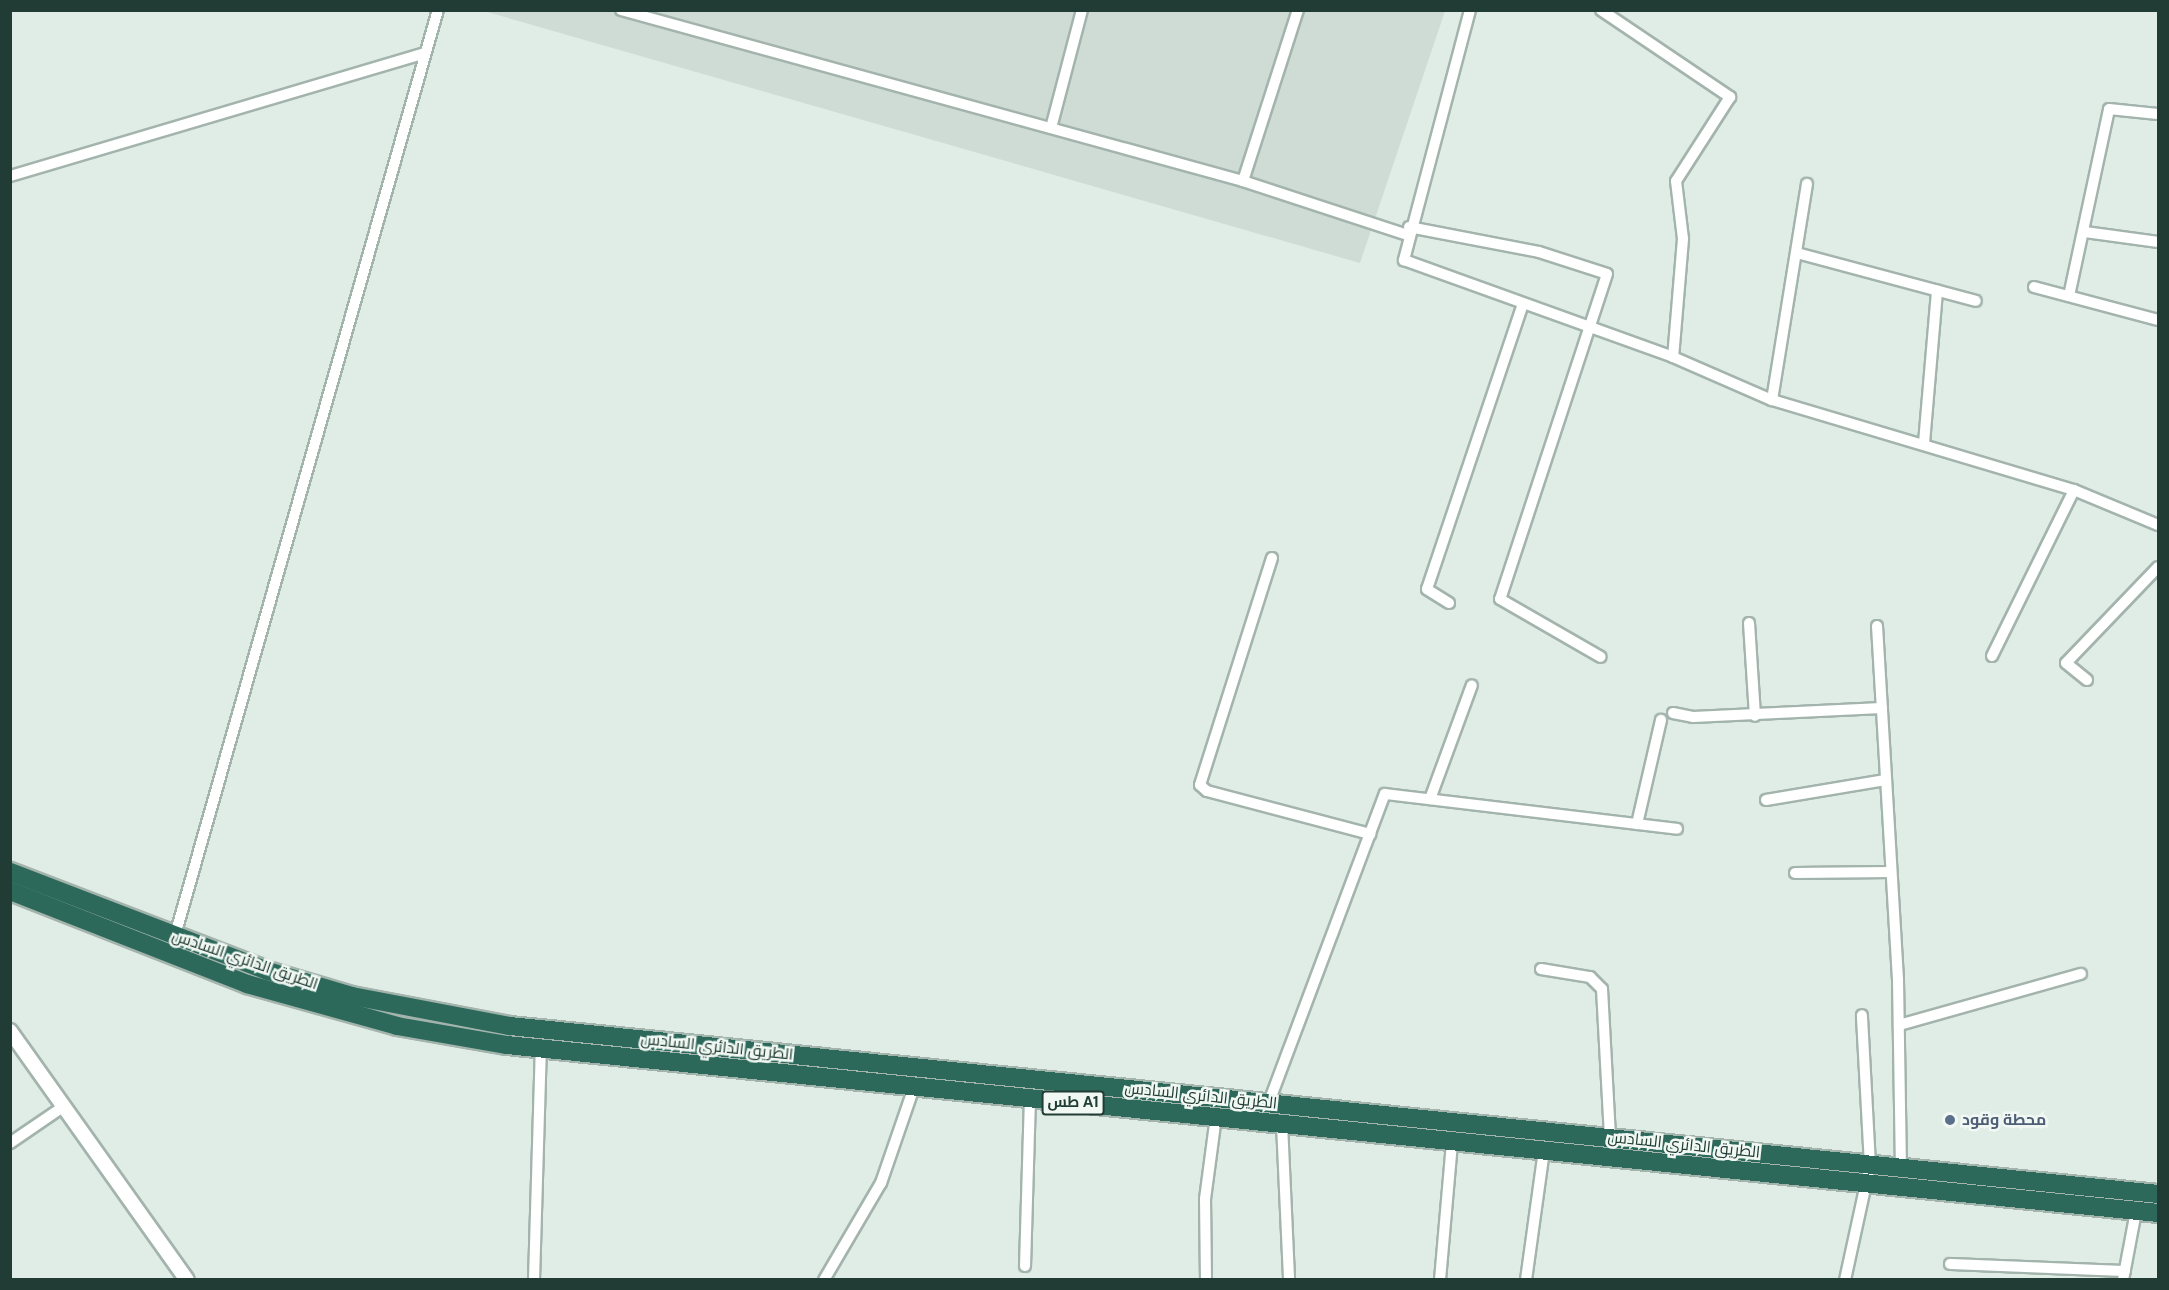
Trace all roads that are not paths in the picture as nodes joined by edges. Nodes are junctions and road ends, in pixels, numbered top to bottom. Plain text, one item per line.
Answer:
1 (438, 10) edge
2 (621, 10) edge
3 (1082, 10) edge
4 (1298, 10) edge
5 (1470, 10) edge
6 (1601, 10) edge
7 (426, 53) junction
8 (2158, 114) edge
9 (1051, 128) junction
10 (10, 176) edge
11 (1243, 181) junction
12 (1807, 184) dead end
13 (1408, 231) junction
14 (2085, 232) junction
15 (2158, 242) edge
16 (1797, 253) junction
17 (2034, 287) dead end
18 (1937, 291) junction
19 (2069, 296) junction
20 (1976, 301) dead end
21 (1522, 306) junction
22 (2158, 320) edge
23 (1591, 330) junction
24 (1673, 357) junction
25 (1772, 400) junction
26 (1924, 443) junction
27 (2074, 490) junction
28 (2158, 525) edge
29 (1272, 558) dead end
30 (2158, 567) edge
31 (1449, 603) dead end
32 (1749, 623) dead end
33 (1877, 626) dead end
34 (1992, 656) dead end
35 (1601, 657) dead end
36 (2087, 680) dead end
37 (1472, 685) dead end
38 (1882, 708) junction
39 (1674, 713) dead end
40 (1755, 716) junction
41 (1661, 720) dead end
42 (1885, 780) junction
43 (1430, 799) junction
44 (1766, 800) dead end
45 (1637, 824) junction
46 (1677, 829) dead end
47 (1370, 834) junction
48 (10, 872) edge
49 (1892, 872) junction
50 (1795, 873) dead end
51 (10, 891) edge
52 (175, 937) junction
53 (168, 955) junction
54 (1541, 969) dead end
55 (2081, 974) dead end
56 (327, 989) junction
57 (322, 1007) junction
58 (1862, 1016) dead end
59 (1899, 1025) junction
60 (510, 1026) junction
61 (10, 1030) edge
62 (507, 1045) junction
63 (541, 1049) junction
64 (914, 1087) junction
65 (1030, 1099) junction
66 (1269, 1102) junction
67 (64, 1106) junction
68 (1305, 1107) junction
69 (1216, 1117) junction
70 (1282, 1125) junction
71 (1303, 1127) junction
72 (1610, 1138) junction
73 (1452, 1142) junction
74 (10, 1143) edge
75 (1544, 1151) junction
76 (1901, 1167) junction
77 (1868, 1173) junction
78 (2158, 1194) edge
79 (2136, 1210) junction
80 (2158, 1213) edge
81 (1950, 1264) dead end
82 (1025, 1266) dead end
83 (2124, 1275) edge
84 (187, 1280) edge
85 (534, 1280) edge
86 (824, 1280) edge
87 (1206, 1280) edge
88 (1289, 1280) edge
89 (1440, 1280) edge
90 (1526, 1280) edge
91 (1845, 1280) edge

1 - 7 street
2 - 9 street
3 - 9 street
4 - 11 street
5 - 13 street
6 - 24 street
7 - 10 street
7 - 52 street
8 - 14 street
9 - 11 street
11 - 13 street
12 - 16 street
13 - 21 street
13 - 23 street
14 - 15 street
14 - 19 street
16 - 18 street
16 - 25 street
17 - 19 street
18 - 20 street
18 - 26 street
19 - 22 street
21 - 23 street
21 - 31 street
23 - 24 street
23 - 35 street
24 - 25 street
25 - 26 street
26 - 27 street
27 - 28 street
27 - 34 street
29 - 47 street
30 - 36 street
32 - 40 street
33 - 38 street
37 - 43 street
38 - 40 street
38 - 42 street
39 - 40 street
41 - 45 street
42 - 44 street
42 - 49 street
43 - 45 street
43 - 47 street
45 - 46 street
47 - 66 street
48 - 52 highway, الطريق الدائري السادس / طس A1
49 - 50 street
49 - 59 street
51 - 53 highway, الطريق الدائري السادس / طس A1
52 - 53 street
52 - 56 highway, الطريق الدائري السادس / طس A1
53 - 57 highway, الطريق الدائري السادس / طس A1
54 - 72 street
55 - 59 street
56 - 57 highway
56 - 60 highway, الطريق الدائري السادس / طس A1
57 - 62 highway, الطريق الدائري السادس / طس A1
58 - 77 street
59 - 76 street
60 - 62 highway
60 - 66 highway, الطريق الدائري السادس / طس A1
61 - 67 main road
62 - 63 highway, الطريق الدائري السادس / طس A1
63 - 64 highway, الطريق الدائري السادس / طس A1
63 - 85 street
64 - 65 highway, الطريق الدائري السادس / طس A1
64 - 86 street
65 - 69 highway, الطريق الدائري السادس / طس A1
65 - 82 street
66 - 68 highway, الطريق الدائري السادس / طس A1
67 - 74 street
67 - 84 main road
68 - 71 highway
68 - 72 highway, الطريق الدائري السادس / طس A1
69 - 70 highway, الطريق الدائري السادس / طس A1
69 - 87 street
70 - 71 highway, الطريق الدائري السادس / طس A1
70 - 88 street
71 - 73 highway, الطريق الدائري السادس / طس A1
72 - 77 highway, الطريق الدائري السادس / طس A1
73 - 75 highway, الطريق الدائري السادس / طس A1
73 - 89 street
75 - 77 highway, الطريق الدائري السادس / طس A1
75 - 90 street
76 - 77 highway, الطريق الدائري السادس / طس A1
76 - 78 highway, الطريق الدائري السادس / طس A1
77 - 79 highway, الطريق الدائري السادس / طس A1
77 - 91 street
79 - 80 highway, الطريق الدائري السادس / طس A1
79 - 83 street
81 - 83 street

